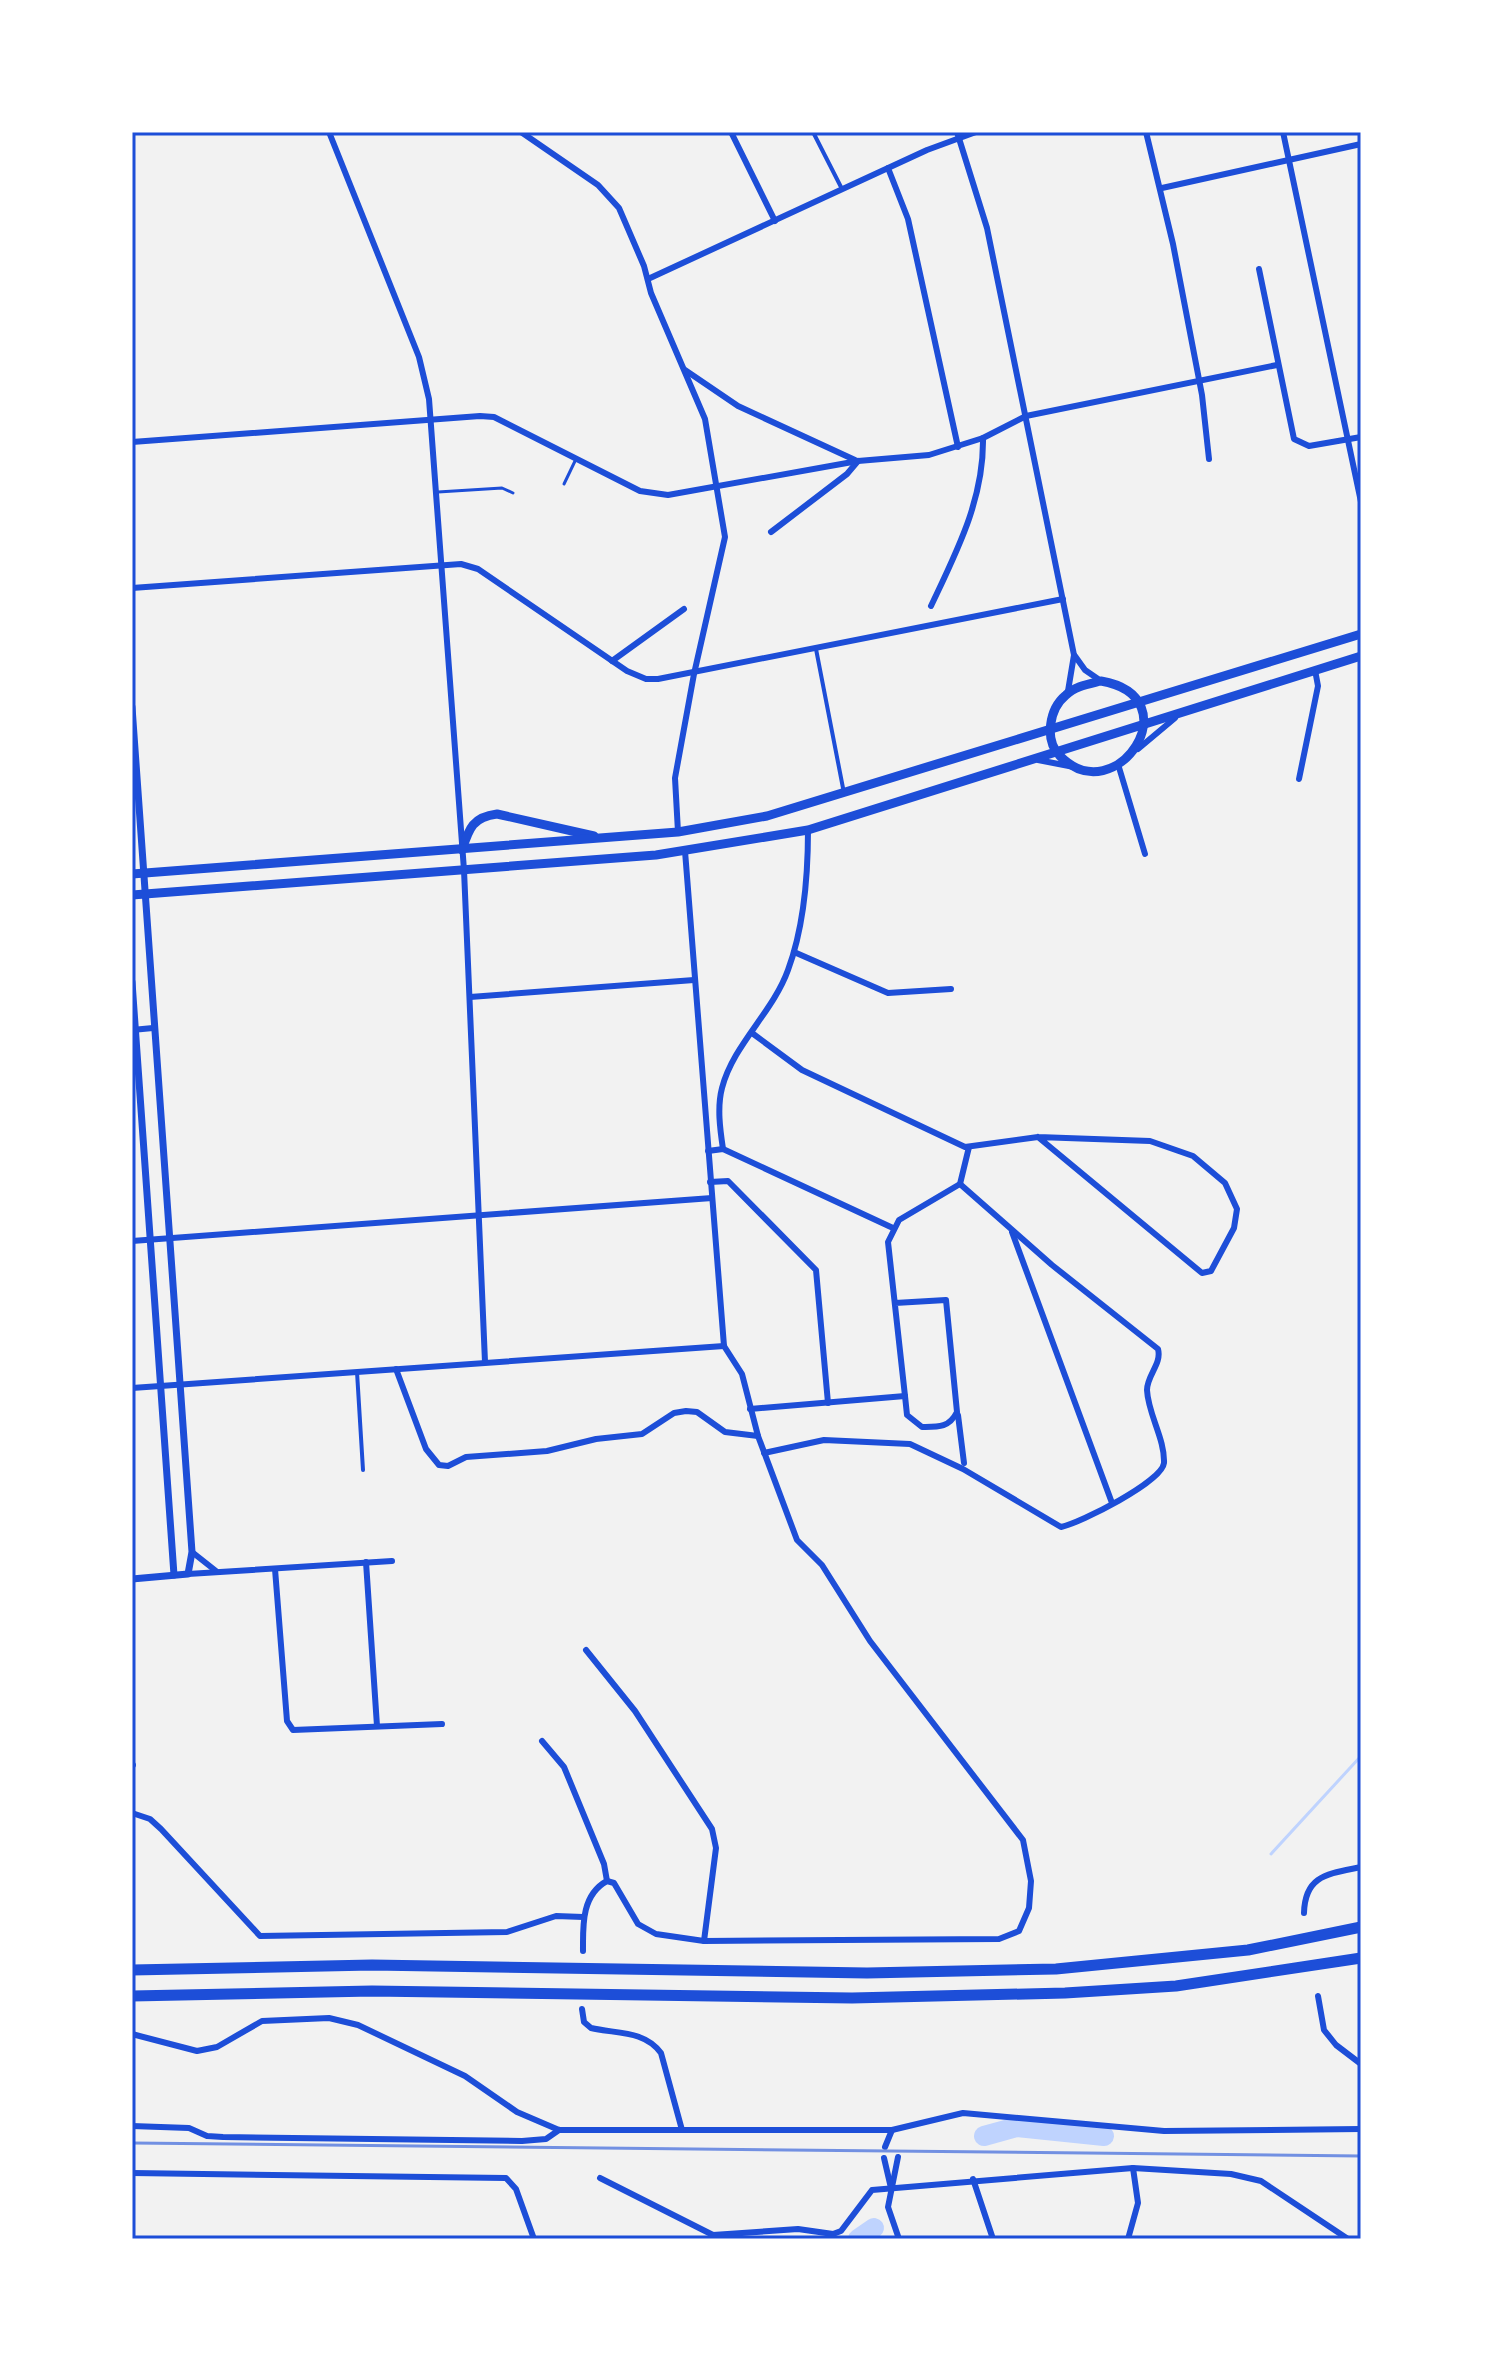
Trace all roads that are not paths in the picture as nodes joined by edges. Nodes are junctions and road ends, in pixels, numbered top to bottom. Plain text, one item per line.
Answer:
1 (329, 132) edge
2 (521, 132) edge
3 (731, 132) edge
4 (813, 132) edge
5 (976, 132) edge
6 (1146, 132) edge
7 (1283, 132) edge
8 (958, 135) edge
9 (1361, 144) edge
10 (1291, 159) junction
11 (888, 168) junction
12 (1162, 188) junction
13 (842, 189) junction
14 (775, 221) junction
15 (1259, 269) dead end
16 (648, 279) junction
17 (1277, 365) junction
18 (684, 370) junction
19 (1199, 381) junction
20 (1026, 416) junction
21 (431, 419) junction
22 (1361, 437) edge
23 (983, 438) junction
24 (1347, 439) junction
25 (132, 442) edge
26 (958, 447) junction
27 (576, 459) junction
28 (1209, 459) dead end
29 (858, 461) junction
30 (564, 484) dead end
31 (717, 484) junction
32 (436, 492) junction
33 (513, 493) dead end
34 (1361, 502) edge
35 (771, 532) dead end
36 (442, 563) junction
37 (132, 588) edge
38 (1063, 599) junction
39 (931, 606) dead end
40 (684, 609) dead end
41 (1361, 634) edge
42 (816, 649) junction
43 (1074, 655) junction
44 (1361, 656) edge
45 (612, 661) junction
46 (1315, 670) junction
47 (694, 674) junction
48 (1101, 681) junction
49 (1126, 690) junction
50 (1066, 694) junction
51 (1161, 697) junction
52 (1138, 703) junction
53 (132, 707) edge
54 (1187, 711) junction
55 (1144, 723) junction
56 (1049, 731) junction
57 (1055, 751) junction
58 (1135, 751) junction
59 (1027, 760) junction
60 (1118, 764) junction
61 (1076, 768) junction
62 (1299, 779) dead end
63 (843, 788) dead end
64 (808, 830) junction
65 (678, 832) junction
66 (605, 838) junction
67 (462, 850) junction
68 (685, 851) junction
69 (1145, 854) dead end
70 (464, 870) junction
71 (144, 872) junction
72 (132, 874) edge
73 (145, 894) junction
74 (132, 895) edge
75 (794, 952) junction
76 (694, 980) junction
77 (132, 982) edge
78 (951, 989) dead end
79 (470, 997) junction
80 (153, 1028) junction
81 (134, 1030) edge
82 (752, 1033) junction
83 (1038, 1137) junction
84 (969, 1147) junction
85 (723, 1149) junction
86 (708, 1151) junction
87 (710, 1182) junction
88 (960, 1184) junction
89 (712, 1198) junction
90 (479, 1217) junction
91 (893, 1228) junction
92 (1011, 1229) junction
93 (169, 1239) junction
94 (151, 1240) junction
95 (132, 1241) edge
96 (895, 1303) junction
97 (724, 1346) junction
98 (485, 1362) junction
99 (396, 1369) junction
100 (357, 1372) junction
101 (180, 1384) junction
102 (161, 1386) junction
103 (132, 1388) edge
104 (905, 1396) junction
105 (828, 1403) junction
106 (750, 1409) junction
107 (957, 1412) junction
108 (758, 1436) junction
109 (764, 1453) junction
110 (964, 1463) dead end
111 (363, 1470) dead end
112 (1112, 1503) junction
113 (192, 1552) junction
114 (392, 1561) dead end
115 (366, 1562) junction
116 (275, 1569) junction
117 (220, 1573) junction
118 (188, 1574) junction
119 (174, 1575) junction
120 (132, 1579) edge
121 (586, 1650) dead end
122 (442, 1724) dead end
123 (377, 1726) junction
124 (542, 1741) dead end
125 (132, 1813) edge
126 (1361, 1867) edge
127 (607, 1881) junction
128 (1304, 1913) dead end
129 (583, 1917) junction
130 (1361, 1920) edge
131 (1361, 1927) edge
132 (1297, 1940) junction
133 (704, 1941) junction
134 (583, 1951) dead end
135 (1361, 1958) edge
136 (1361, 1966) edge
137 (132, 1970) edge
138 (1269, 1973) junction
139 (132, 1996) edge
140 (1318, 1996) dead end
141 (582, 2009) dead end
142 (132, 2034) edge
143 (1361, 2064) edge
144 (132, 2126) edge
145 (1361, 2129) edge
146 (559, 2130) junction
147 (682, 2130) junction
148 (892, 2130) junction
149 (890, 2139) junction
150 (885, 2147) dead end
151 (897, 2147) dead end
152 (898, 2157) dead end
153 (884, 2158) dead end
154 (1133, 2168) junction
155 (132, 2173) edge
156 (600, 2178) dead end
157 (973, 2179) junction
158 (891, 2188) junction
159 (534, 2239) edge
160 (899, 2239) edge
161 (993, 2239) edge
162 (1128, 2239) edge
163 (1348, 2239) edge

1 - 21 street
2 - 16 street
3 - 14 street
4 - 13 street
5 - 8 street
6 - 12 street
7 - 10 street
8 - 11 street
8 - 20 street
9 - 10 street
10 - 12 street
10 - 24 street
11 - 13 street
11 - 26 street
12 - 19 street
13 - 14 street
14 - 16 street
15 - 17 street
16 - 18 street
17 - 19 street
17 - 24 street
18 - 29 street
18 - 31 street
19 - 20 street
19 - 28 street
20 - 23 street
20 - 38 street
21 - 25 street
21 - 27 street
21 - 32 street
22 - 24 street
23 - 26 street
23 - 39 street
24 - 34 street
26 - 29 street
27 - 30 lane
27 - 31 street
29 - 31 street
29 - 35 street
31 - 47 street
32 - 33 lane
32 - 36 street
36 - 37 street
36 - 45 street
36 - 67 street
38 - 42 street
38 - 43 street
40 - 45 street
41 - 51 main road
42 - 47 street
42 - 63 street
43 - 48 street
43 - 50 street
44 - 46 main road
45 - 47 street
46 - 54 main road
46 - 62 street
47 - 65 street
48 - 49 main road
48 - 50 main road
49 - 51 main road
49 - 52 main road
50 - 56 main road
51 - 52 main road
52 - 55 main road
52 - 56 main road
53 - 71 street
54 - 55 main road
54 - 58 street
55 - 57 main road
55 - 58 main road
56 - 57 main road
56 - 65 main road
57 - 59 main road
57 - 61 main road
58 - 60 main road
59 - 61 street
59 - 64 main road
60 - 61 main road
60 - 69 street
64 - 68 main road
64 - 75 street
65 - 66 main road
66 - 67 main road
66 - 67 main road
67 - 70 street
67 - 71 main road
68 - 70 main road
68 - 76 street
70 - 73 main road
70 - 79 street
71 - 72 main road
71 - 73 street
73 - 74 main road
73 - 80 street
75 - 78 street
75 - 82 street
76 - 79 street
76 - 86 street
77 - 81 street
79 - 90 street
80 - 81 street
80 - 93 street
81 - 94 street
82 - 84 street
82 - 85 street
83 - 83 street
83 - 84 street
84 - 88 street
85 - 86 street
85 - 91 street
86 - 87 street
87 - 89 street
87 - 105 street
88 - 91 street
88 - 92 street
89 - 90 street
89 - 97 street
90 - 93 street
90 - 98 street
91 - 96 street
92 - 112 street
92 - 112 street
93 - 94 street
93 - 101 street
94 - 95 street
94 - 102 street
96 - 104 street
96 - 107 street
97 - 98 street
97 - 106 street
98 - 99 street
99 - 100 street
99 - 108 street
100 - 101 street
100 - 111 street
101 - 102 street
101 - 113 street
102 - 103 street
102 - 119 street
104 - 105 street
104 - 107 street
105 - 106 street
106 - 108 street
107 - 110 street
108 - 109 street
109 - 112 street
109 - 133 street
113 - 117 street
113 - 118 street
114 - 115 street
115 - 116 street
115 - 123 street
116 - 117 street
116 - 123 street
117 - 118 street
118 - 119 street
119 - 120 street
121 - 133 street
122 - 123 street
124 - 127 street
125 - 129 street
126 - 128 street
127 - 129 street
127 - 133 street
129 - 134 street
130 - 132 highway
131 - 132 highway
132 - 137 highway
135 - 138 highway
136 - 138 highway
138 - 139 highway
140 - 143 street
141 - 147 street
142 - 146 street
144 - 146 street
145 - 148 street
146 - 147 street
147 - 148 street
148 - 149 street
149 - 150 street
149 - 151 street
152 - 158 street
153 - 158 street
154 - 157 street
154 - 162 street
154 - 163 street
155 - 159 street
156 - 158 street
157 - 158 street
157 - 161 street
158 - 160 street

